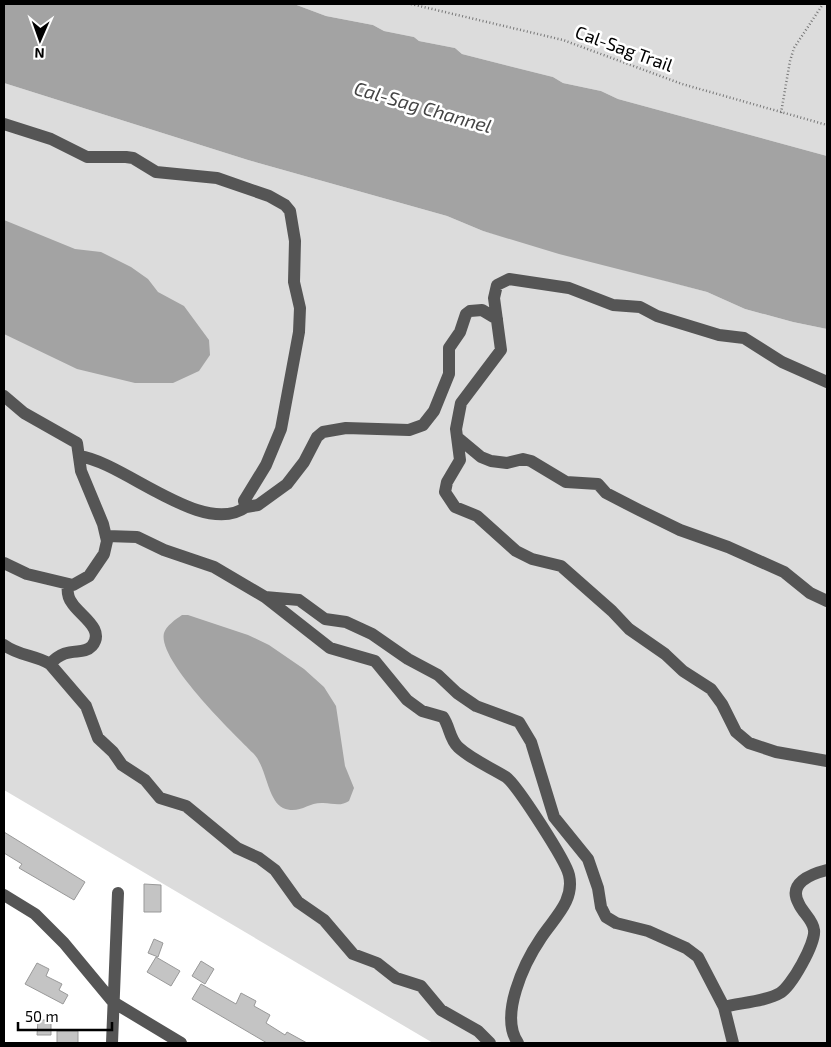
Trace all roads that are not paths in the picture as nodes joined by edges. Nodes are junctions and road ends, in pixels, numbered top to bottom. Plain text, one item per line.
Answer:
1 (4, 124) edge
2 (497, 319) junction
3 (827, 382) edge
4 (4, 396) edge
5 (457, 437) junction
6 (79, 456) junction
7 (246, 507) junction
8 (107, 536) junction
9 (4, 563) edge
10 (68, 584) junction
11 (264, 597) junction
12 (827, 600) edge
13 (4, 645) edge
14 (50, 664) junction
15 (827, 761) edge
16 (827, 870) edge
17 (118, 893) dead end
18 (4, 895) edge
19 (113, 1002) junction
20 (724, 1007) junction
21 (112, 1043) edge
22 (181, 1043) edge
23 (490, 1043) edge
24 (518, 1043) edge
25 (733, 1043) edge

1 - 7 street
2 - 3 street
2 - 5 street
2 - 7 street
4 - 6 street
5 - 12 street
5 - 15 street
6 - 7 street
6 - 8 street
8 - 10 street
8 - 11 street
9 - 10 street
10 - 14 street
11 - 20 street
11 - 24 street
13 - 14 street
14 - 23 street
16 - 20 street
17 - 19 street
18 - 19 street
19 - 21 street
19 - 22 street
20 - 25 street

